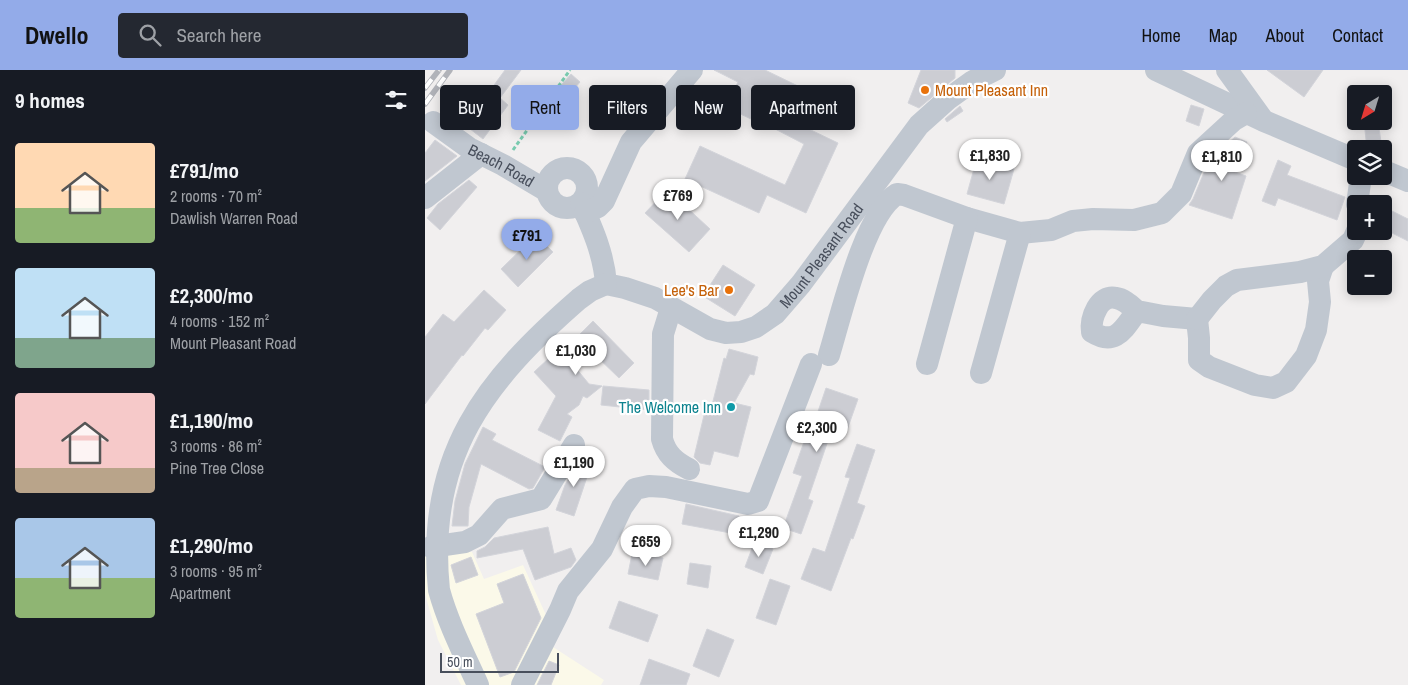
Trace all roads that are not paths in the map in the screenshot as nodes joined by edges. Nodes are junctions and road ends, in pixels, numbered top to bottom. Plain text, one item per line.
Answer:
1 (692, 70) edge
2 (995, 70) edge
3 (1156, 70) edge
4 (1227, 70) edge
5 (1255, 117) junction
6 (433, 122) dead end
7 (481, 154) junction
8 (1347, 156) edge
9 (1392, 174) edge
10 (1408, 181) edge
11 (547, 191) junction
12 (425, 198) edge
13 (583, 208) junction
14 (967, 218) junction
15 (1020, 233) junction
16 (1353, 240) edge
17 (1323, 266) junction
18 (606, 284) junction
19 (671, 308) junction
20 (1137, 310) dead end
21 (1197, 319) junction
22 (927, 364) dead end
23 (981, 373) dead end
24 (574, 445) dead end
25 (689, 469) dead end
26 (431, 547) junction
27 (478, 685) edge
28 (522, 685) edge

1 - 13 street
2 - 19 street, Mount Pleasant Road
3 - 5 street
4 - 5 street
5 - 8 street
5 - 15 street
6 - 7 street, Beach Road
7 - 11 street, Beach Road
7 - 12 street
9 - 10 street
11 - 13 street, Beach Road
11 - 13 street, Beach Road
13 - 18 street
14 - 15 street
14 - 22 street
14 - 28 street
15 - 23 street
16 - 17 street
17 - 21 street
17 - 21 street
18 - 19 street, Mount Pleasant Road
18 - 26 street
19 - 25 street
20 - 21 street
24 - 26 street
26 - 27 street

